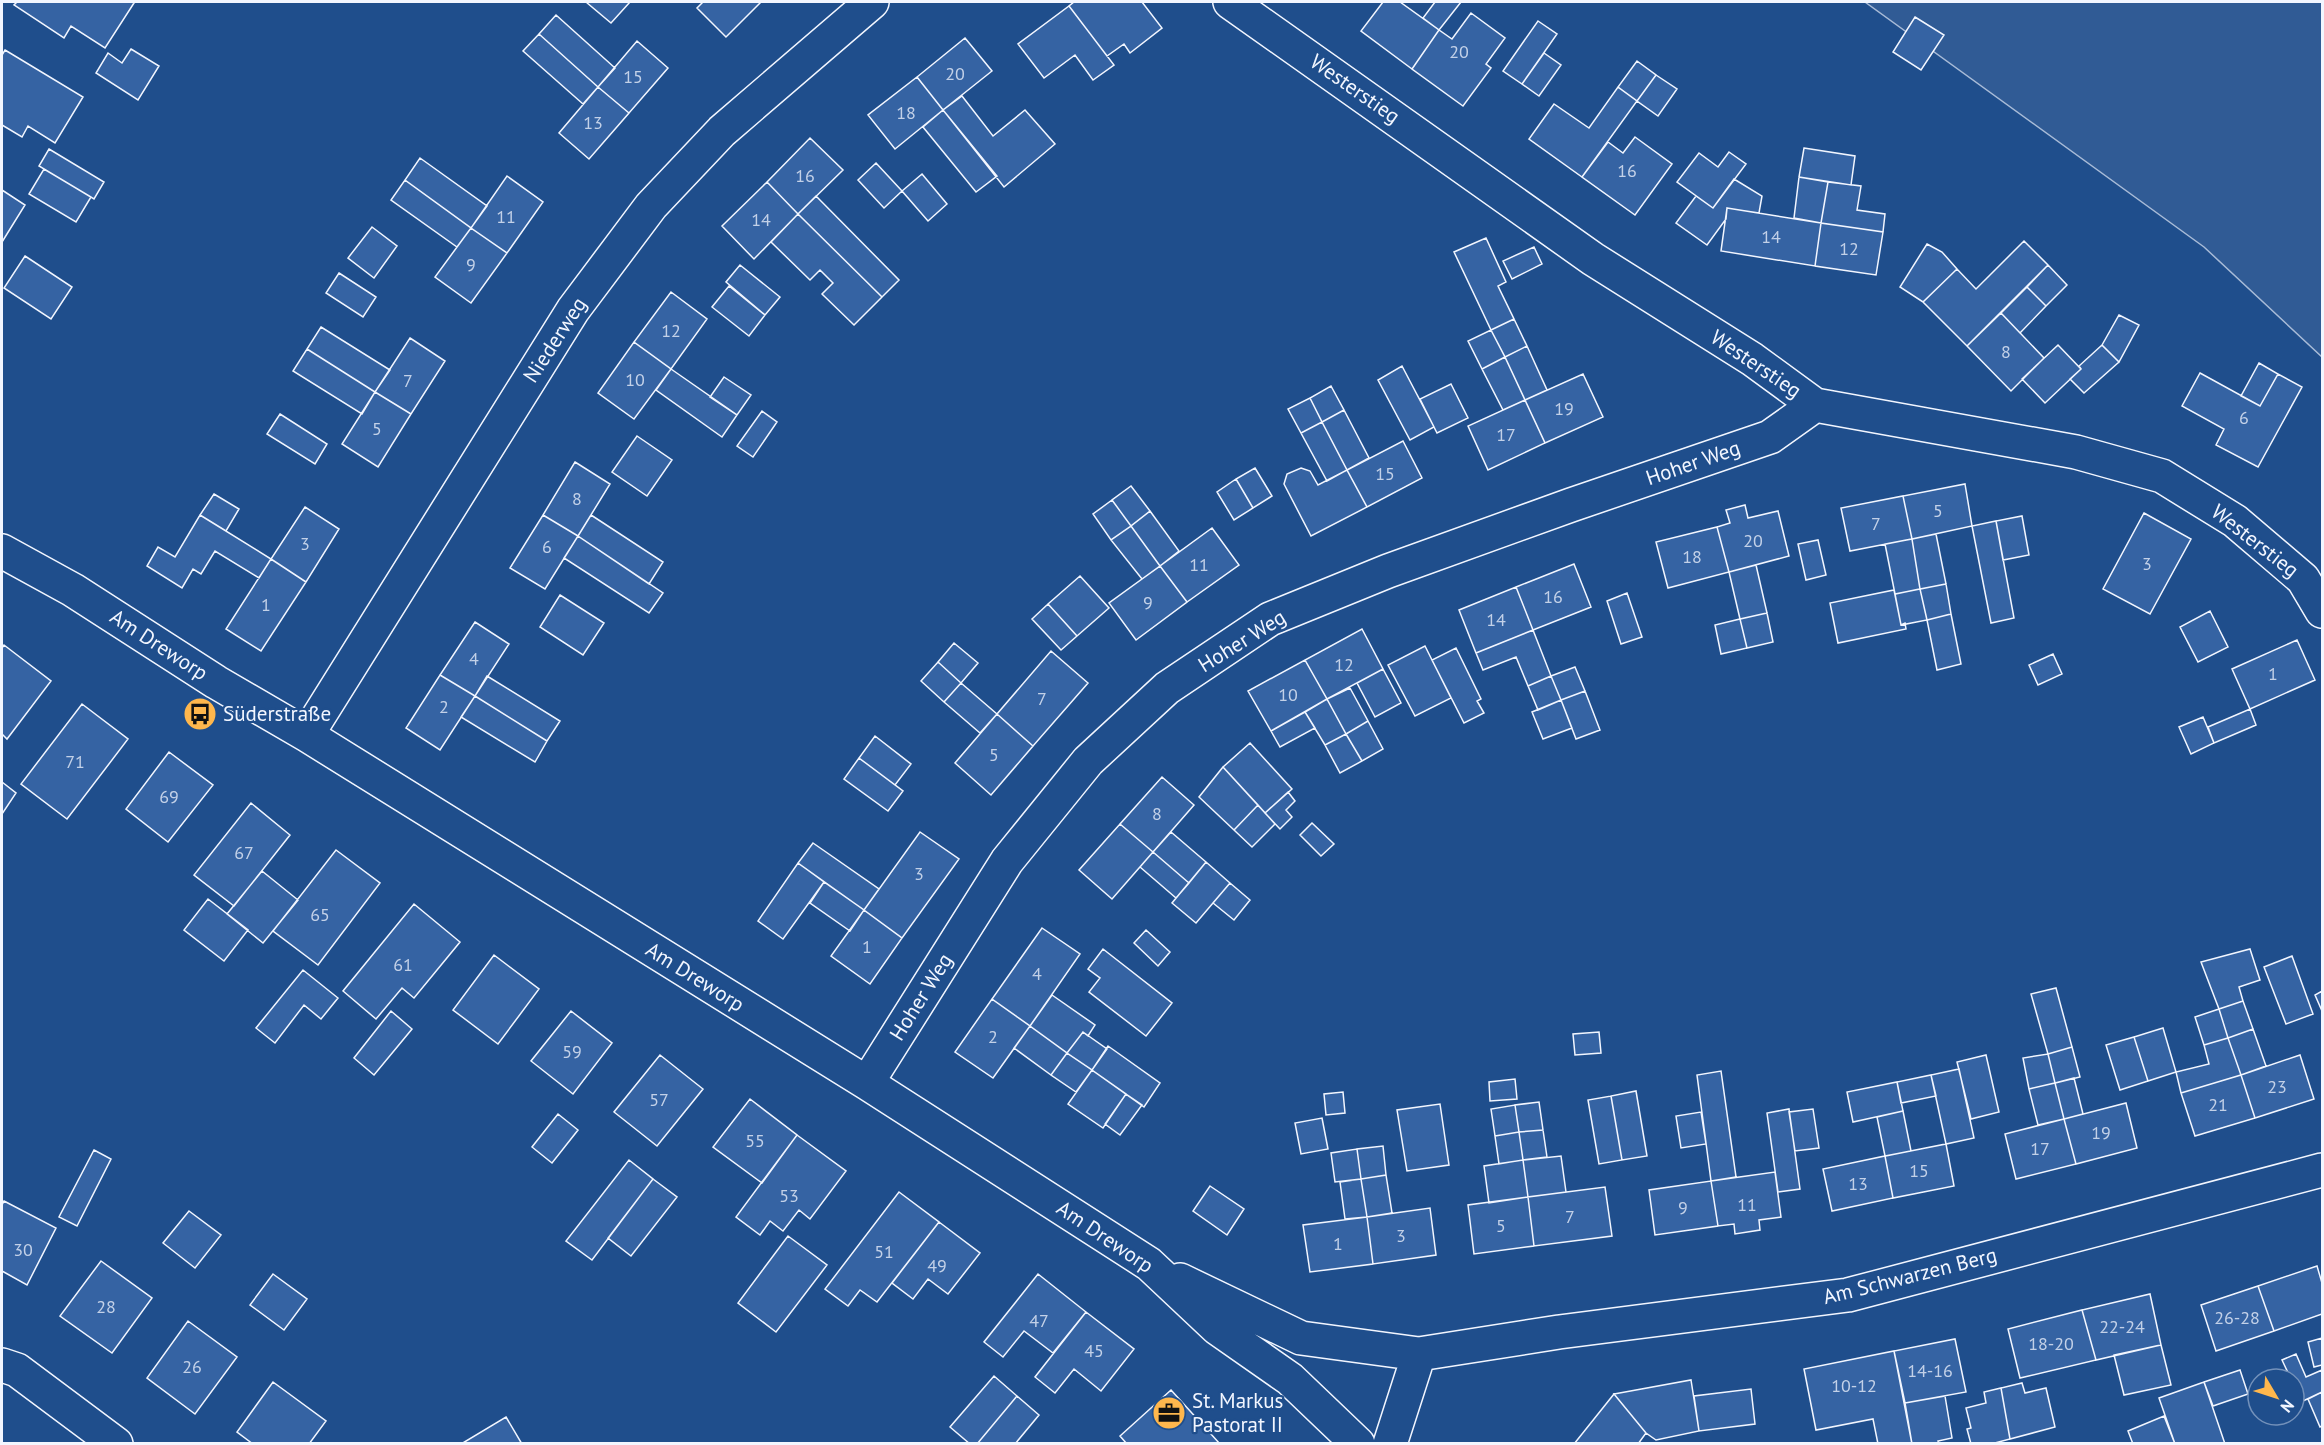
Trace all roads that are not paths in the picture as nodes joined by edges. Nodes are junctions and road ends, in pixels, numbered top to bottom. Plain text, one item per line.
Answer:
1 (872, 2) edge
2 (1230, 2) edge
3 (1815, 405) junction
4 (2, 551) edge
5 (2322, 611) edge
6 (307, 735) junction
7 (867, 1083) junction
8 (2322, 1170) edge
9 (1149, 1264) junction
10 (1419, 1354) junction
11 (2, 1365) edge
12 (116, 1443) edge
13 (1358, 1443) edge
14 (1390, 1443) edge

1 - 6 street, Niederweg
2 - 3 street, Westerstieg
3 - 5 street, Westerstieg
3 - 7 street, Hoher Weg
4 - 6 street, Am Dreworp
6 - 7 street, Am Dreworp
7 - 9 street, Am Dreworp
8 - 10 street, Am Schwarzen Berg
9 - 10 street, Am Schwarzen Berg
9 - 13 street, Am Dreworp
10 - 14 street
11 - 12 street

